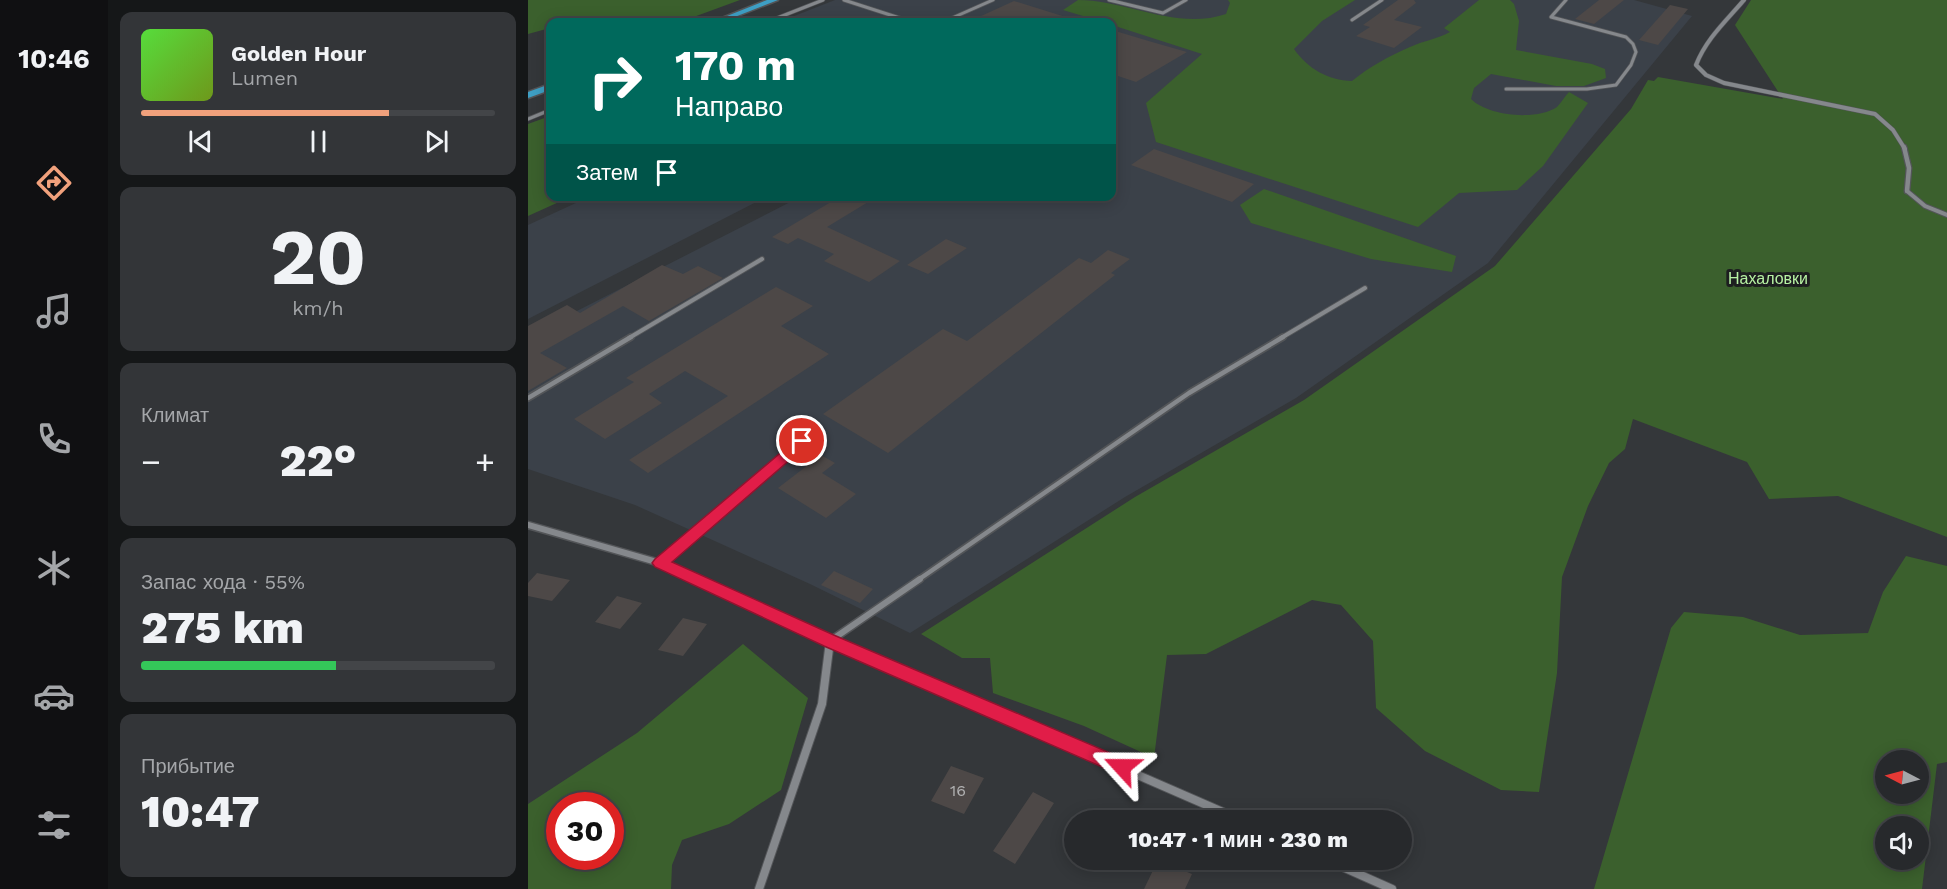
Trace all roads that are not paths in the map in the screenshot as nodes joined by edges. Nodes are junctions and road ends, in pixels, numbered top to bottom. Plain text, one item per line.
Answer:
1 (774, 0) edge
2 (823, 0) edge
3 (844, 0) edge
4 (993, 0) edge
5 (1109, 0) edge
6 (1186, 0) edge
7 (1382, 0) edge
8 (1566, 0) edge
9 (1744, 0) edge
10 (734, 18) edge
11 (777, 18) edge
12 (900, 18) edge
13 (953, 18) edge
14 (1352, 20) dead end
15 (546, 88) edge
16 (1506, 89) dead end
17 (528, 95) edge
18 (546, 112) edge
19 (528, 119) edge
20 (1907, 191) joint
21 (1947, 214) edge
22 (762, 259) dead end
23 (1365, 288) dead end
24 (528, 398) edge
25 (802, 441) dead end
26 (528, 525) edge
27 (660, 563) junction
28 (830, 641) junction
29 (1219, 810) edge
30 (1349, 870) edge
31 (759, 889) edge
32 (1392, 889) edge

1 - 10 main road
2 - 11 lane
3 - 12 lane
4 - 13 lane
5 - 6 lane
7 - 14 lane
8 - 16 lane
9 - 20 street
15 - 17 main road
18 - 19 lane
20 - 21 lane
22 - 24 lane
23 - 28 lane
25 - 27 lane
26 - 27 street
27 - 28 street
28 - 29 street
28 - 31 street
30 - 32 street

